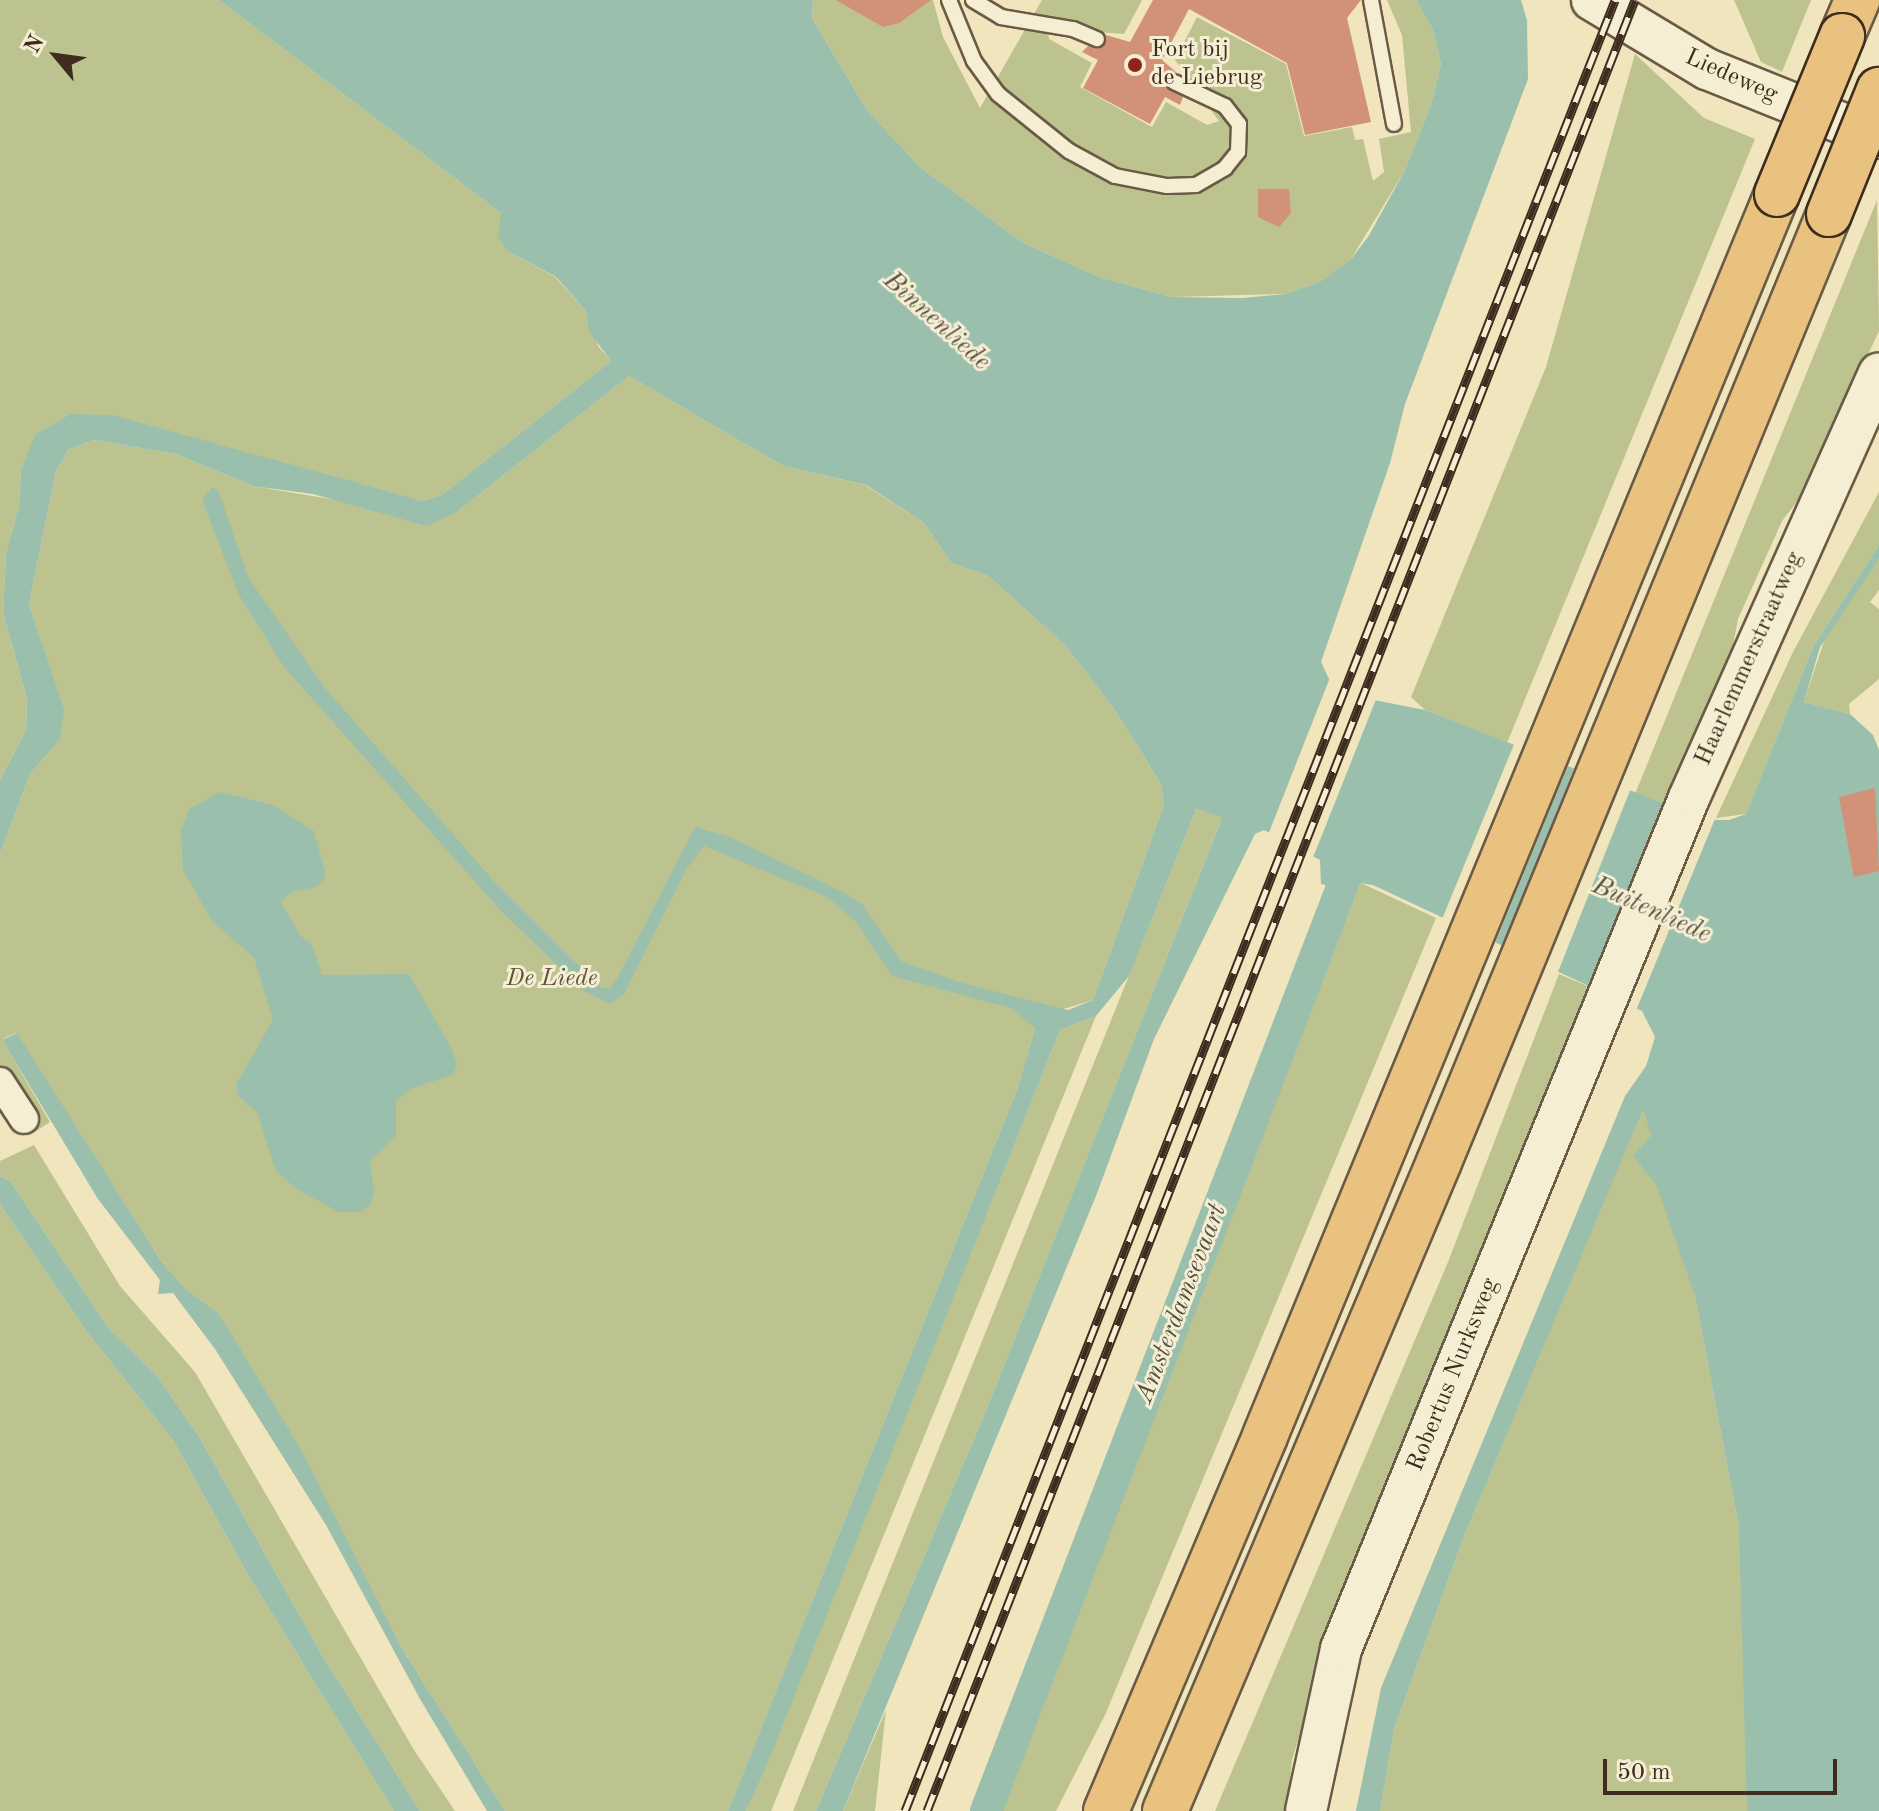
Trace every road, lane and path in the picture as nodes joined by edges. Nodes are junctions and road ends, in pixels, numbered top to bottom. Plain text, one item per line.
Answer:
1 (949, 0) edge
2 (973, 0) edge
3 (1371, 0) edge
4 (1592, 0) edge
5 (1849, 18) edge
6 (1097, 39) dead end
7 (1174, 82) dead end
8 (1879, 90) edge
9 (1394, 124) dead end
10 (1879, 138) edge
11 (1879, 374) edge
12 (1628, 947) joint
13 (0, 1082) edge
14 (24, 1119) dead end
15 (1165, 1810) edge
16 (1106, 1811) edge
17 (1306, 1811) edge

1 - 7 lane
2 - 6 lane
3 - 9 lane
4 - 10 main road, Liedeweg
5 - 16 main road, bridge
8 - 15 main road, bridge
11 - 12 main road, Haarlemmerstraatweg
12 - 17 main road, Robertus Nurksweg
13 - 14 street

